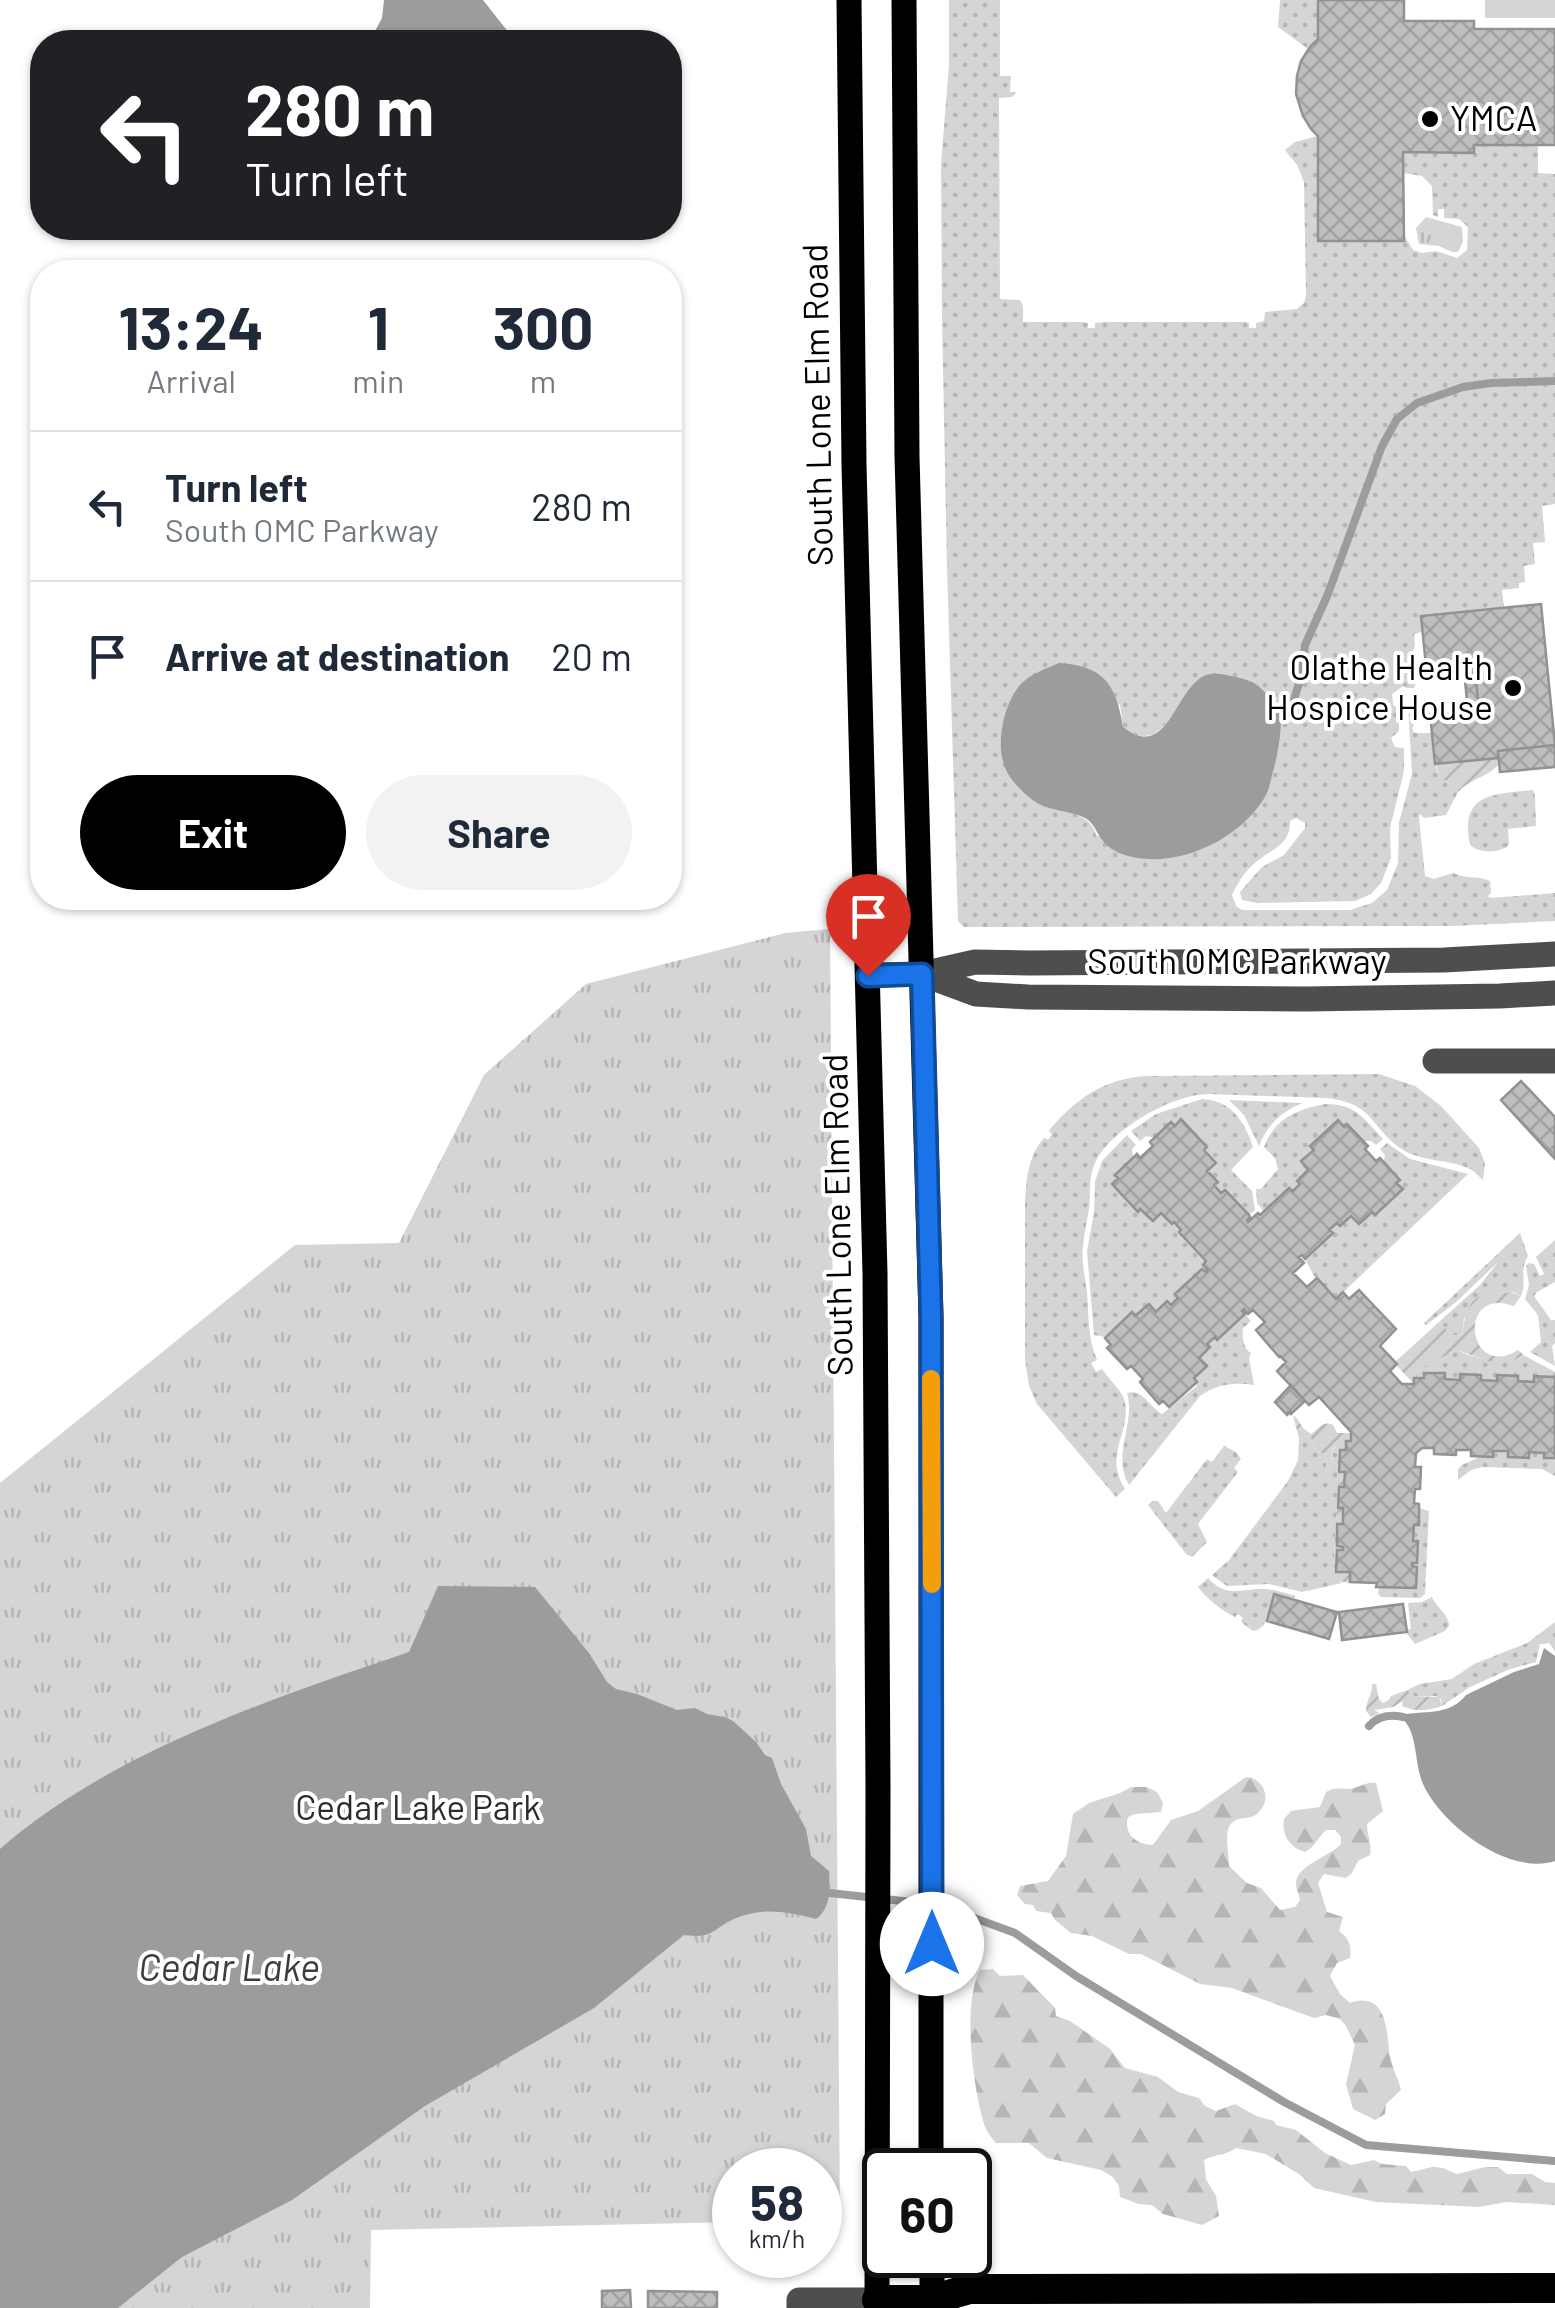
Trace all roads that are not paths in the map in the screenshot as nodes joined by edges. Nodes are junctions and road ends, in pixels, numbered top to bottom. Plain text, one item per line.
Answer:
1 (849, 0) edge
2 (904, 0) edge
3 (1555, 954) edge
4 (922, 974) junction
5 (868, 976) junction
6 (1555, 992) edge
7 (1555, 1061) edge
8 (1435, 1062) dead end
9 (932, 2148) edge
10 (935, 2278) edge
11 (1555, 2288) edge
12 (799, 2304) edge
13 (876, 2304) edge
14 (938, 2305) edge

1 - 5 main road, South Lone Elm Road
2 - 4 main road
3 - 4 street, South OMC Parkway
4 - 5 street, South OMC Parkway
4 - 6 street, South OMC Parkway
4 - 9 main road
5 - 13 main road, South Lone Elm Road
7 - 8 street
10 - 14 main road
11 - 14 highway
12 - 13 street
13 - 14 highway

